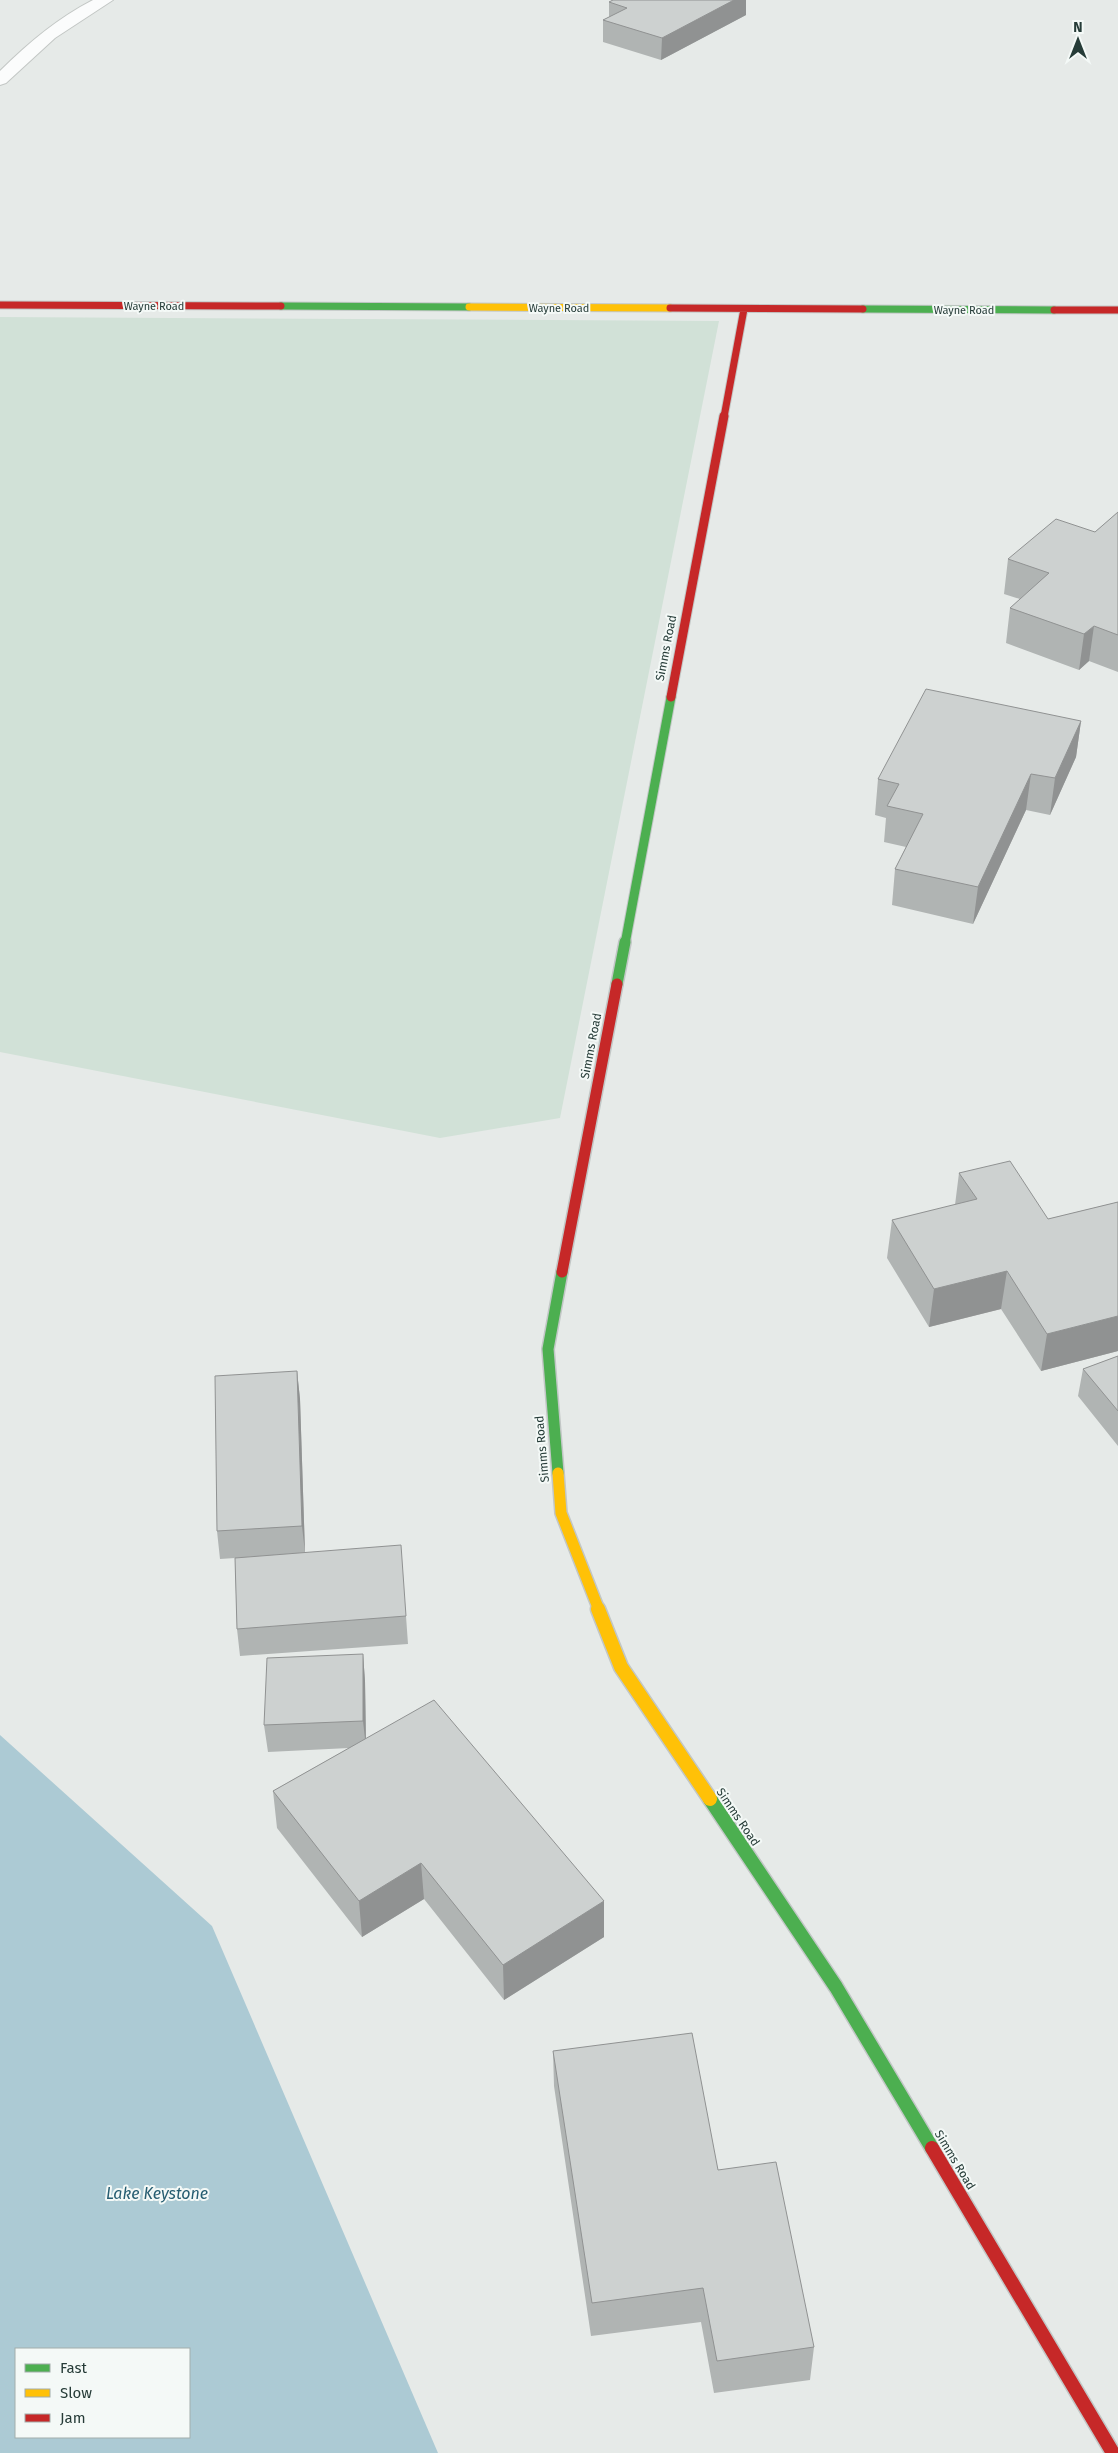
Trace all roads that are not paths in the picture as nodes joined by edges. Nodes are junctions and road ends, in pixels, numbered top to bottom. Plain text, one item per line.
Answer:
1 (106, 0) edge
2 (0, 80) edge
3 (0, 305) edge
4 (744, 309) junction
5 (1118, 310) edge
6 (1113, 2453) edge

1 - 2 lane
3 - 4 street, Wayne Road
4 - 5 street, Wayne Road
4 - 6 street, Simms Road

